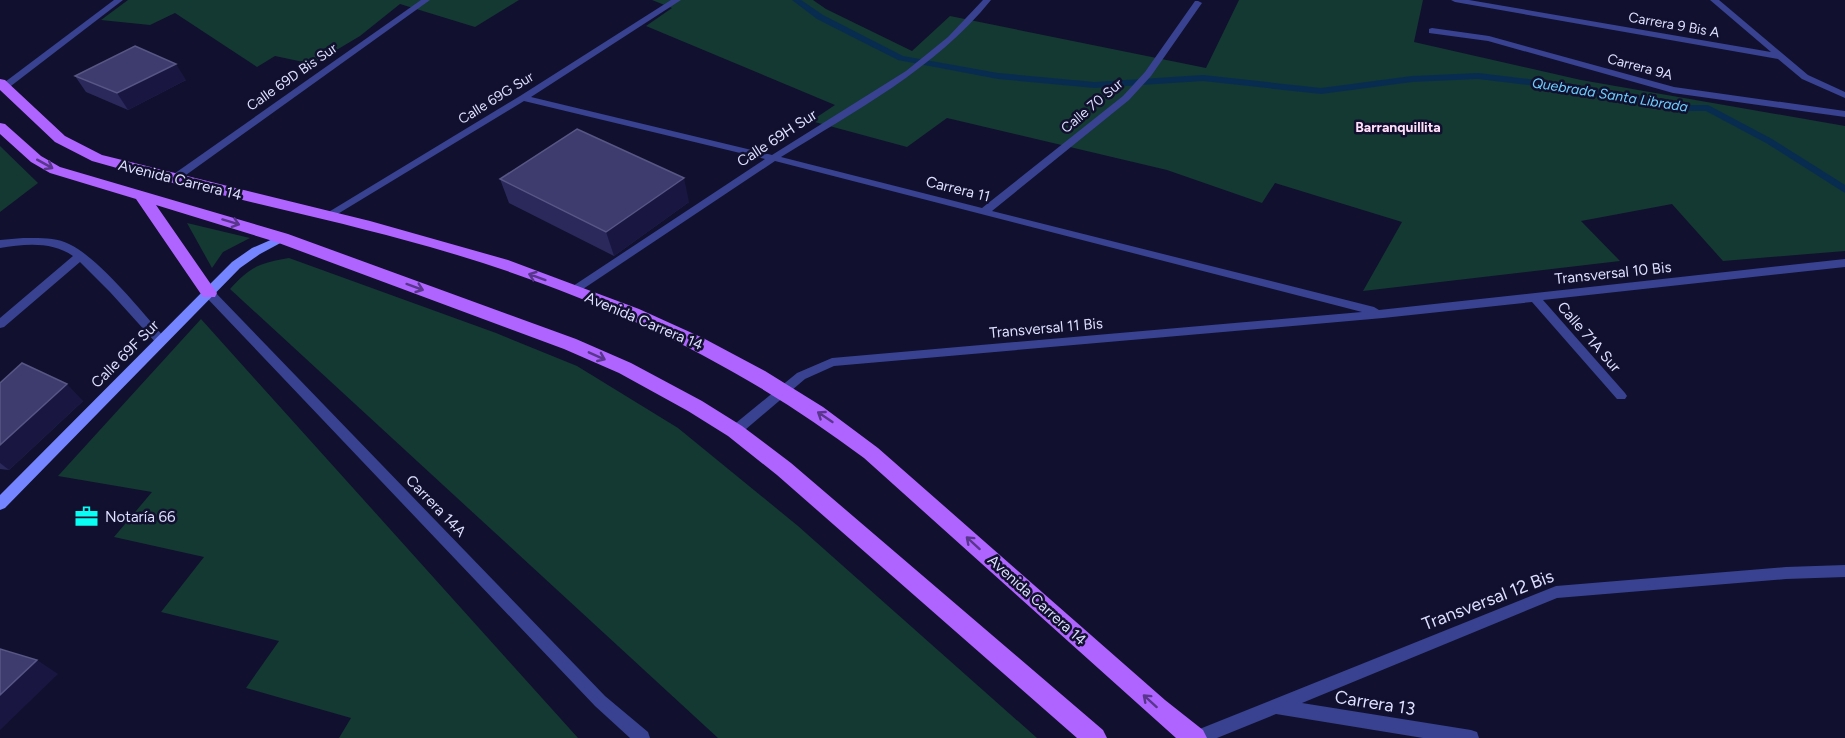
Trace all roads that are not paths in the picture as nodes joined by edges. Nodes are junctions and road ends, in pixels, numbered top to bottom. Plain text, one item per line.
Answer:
1 (119, 0) edge
2 (426, 0) edge
3 (677, 0) edge
4 (987, 0) edge
5 (1455, 0) edge
6 (1714, 0) edge
7 (1198, 3) dead end
8 (1432, 31) dead end
9 (1782, 57) junction
10 (2, 85) edge
11 (1845, 95) edge
12 (524, 98) junction
13 (1845, 114) edge
14 (0, 127) edge
15 (773, 158) junction
16 (175, 178) junction
17 (143, 198) junction
18 (984, 212) junction
19 (327, 216) junction
20 (282, 238) junction
21 (0, 244) edge
22 (80, 256) junction
23 (1845, 263) edge
24 (574, 291) junction
25 (209, 292) junction
26 (1534, 297) junction
27 (1383, 314) junction
28 (0, 324) edge
29 (161, 341) junction
30 (783, 390) junction
31 (1621, 396) dead end
32 (735, 431) junction
33 (0, 504) edge
34 (1845, 571) edge
35 (1274, 706) junction
36 (642, 738) edge
37 (1095, 738) edge
38 (1197, 738) edge
39 (1471, 738) edge

1 - 10 street
2 - 16 street, Calle 69D Bis Sur
3 - 12 street, Calle 69G Sur
4 - 15 street, Calle 69H Sur
5 - 9 street, Carrera 9 Bis A
6 - 9 street
7 - 18 street, Calle 70 Sur
8 - 13 street, Carrera 9A
9 - 11 street
10 - 16 main road, Avenida Carrera 14
12 - 15 street, Carrera 11
12 - 19 street, Calle 69G Sur
14 -> 17 main road, Avenida Carrera 14
15 - 18 street, Carrera 11
15 - 24 street, Calle 69H Sur
16 - 19 main road, Avenida Carrera 14
17 -> 20 main road, Avenida Carrera 14
17 - 25 main road
18 - 27 street, Carrera 11
24 -> 19 main road, Avenida Carrera 14
20 - 25 street, Calle 69F Sur
20 -> 32 main road, Avenida Carrera 14
21 - 22 street
22 - 28 street
22 - 29 street
23 - 26 street, Transversal 10 Bis
24 - 30 main road, Avenida Carrera 14
25 - 29 street, Calle 69F Sur
25 - 36 street, Carrera 14A
26 - 27 street, Transversal 10 Bis
26 - 31 street, Calle 71A Sur
27 - 30 street, Transversal 11 Bis
29 - 33 street, Calle 69F Sur
30 - 32 street, Transversal 11 Bis
38 -> 30 main road, Avenida Carrera 14
32 - 37 main road, Avenida Carrera 14
34 - 35 street, Transversal 12 Bis
35 - 38 street, Transversal 12 Bis
35 - 39 street, Carrera 13

